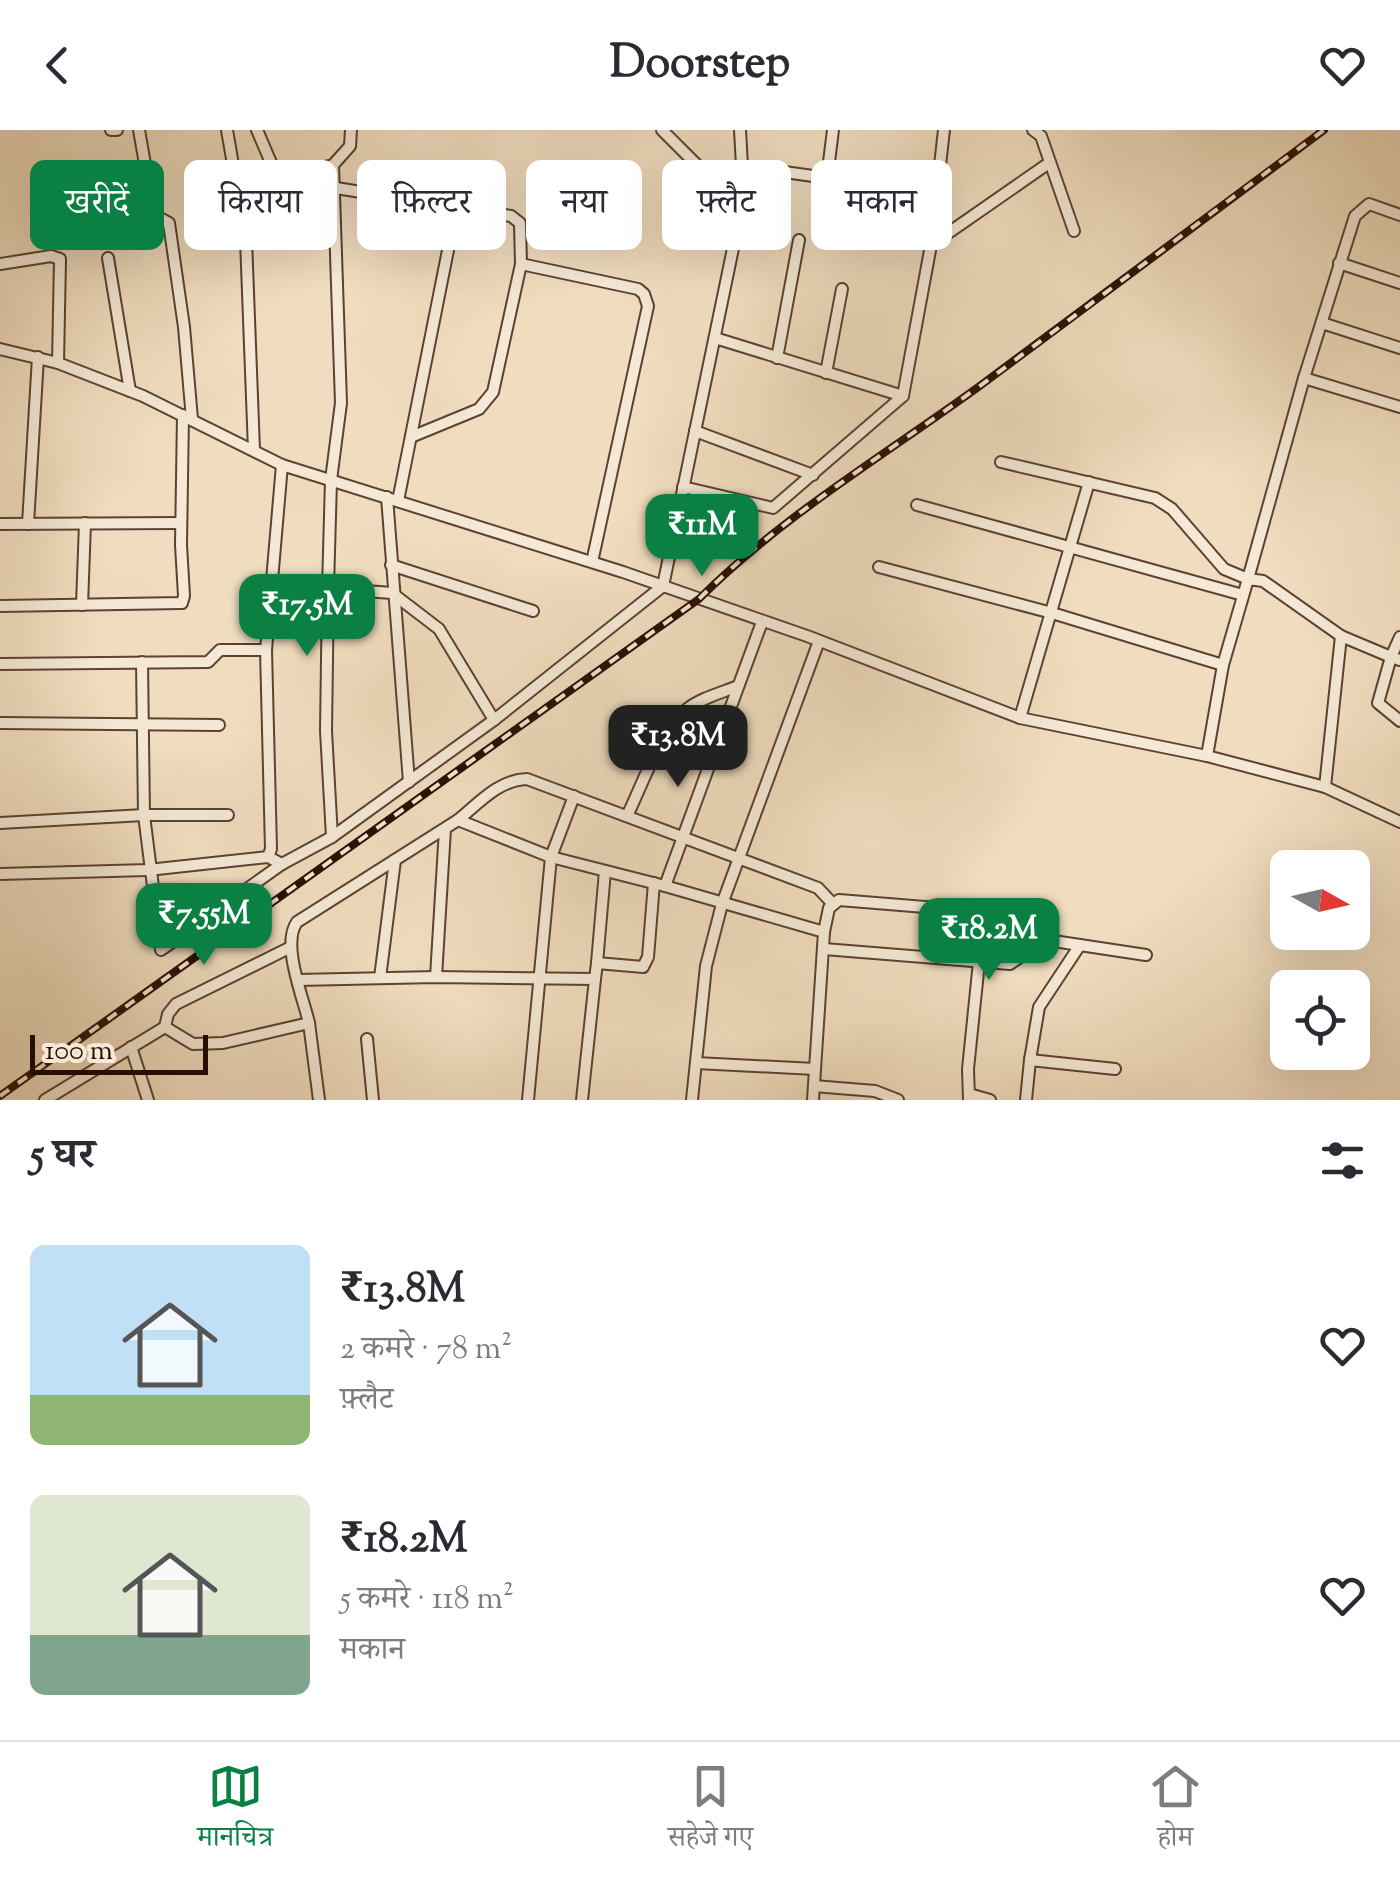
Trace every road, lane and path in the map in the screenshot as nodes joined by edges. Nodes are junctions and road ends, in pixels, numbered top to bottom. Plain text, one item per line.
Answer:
1 (140, 130) edge
2 (228, 130) edge
3 (257, 130) edge
4 (351, 130) edge
5 (662, 130) edge
6 (740, 130) edge
7 (833, 130) edge
8 (944, 130) edge
9 (1033, 130) edge
10 (270, 160) edge
11 (692, 160) edge
12 (742, 160) edge
13 (829, 160) edge
14 (940, 160) edge
15 (337, 161) edge
16 (1049, 163) junction
17 (506, 215) edge
18 (1400, 215) edge
19 (952, 230) edge
20 (337, 231) edge
21 (1074, 231) dead end
22 (799, 240) dead end
23 (449, 250) edge
24 (733, 250) edge
25 (929, 250) edge
26 (108, 258) dead end
27 (1339, 263) junction
28 (0, 264) edge
29 (520, 264) junction
30 (1400, 283) edge
31 (842, 288) dead end
32 (1322, 323) junction
33 (715, 338) junction
34 (1400, 348) edge
35 (0, 349) edge
36 (38, 357) junction
37 (777, 358) junction
38 (58, 363) junction
39 (826, 373) junction
40 (1304, 378) junction
41 (130, 391) junction
42 (904, 396) junction
43 (1400, 407) edge
44 (187, 417) junction
45 (696, 430) junction
46 (411, 436) junction
47 (254, 450) junction
48 (1001, 462) dead end
49 (282, 465) junction
50 (813, 475) junction
51 (331, 480) junction
52 (1089, 482) junction
53 (684, 487) junction
54 (392, 499) junction
55 (917, 506) dead end
56 (85, 523) junction
57 (181, 523) junction
58 (0, 524) edge
59 (28, 524) junction
60 (1072, 548) junction
61 (592, 562) junction
62 (391, 565) junction
63 (879, 567) dead end
64 (1248, 579) junction
65 (272, 584) junction
66 (663, 586) junction
67 (328, 588) junction
68 (392, 593) junction
69 (1243, 595) junction
70 (82, 605) junction
71 (0, 606) edge
72 (533, 611) dead end
73 (1052, 613) junction
74 (762, 622) junction
75 (1341, 636) junction
76 (1400, 636) edge
77 (819, 642) junction
78 (266, 650) junction
79 (1396, 659) edge
80 (142, 662) junction
81 (0, 664) edge
82 (1223, 665) junction
83 (738, 686) junction
84 (1020, 718) junction
85 (494, 720) junction
86 (1400, 721) edge
87 (141, 722) junction
88 (0, 723) edge
89 (219, 726) dead end
90 (1207, 756) junction
91 (409, 782) junction
92 (1325, 788) junction
93 (574, 796) junction
94 (144, 814) junction
95 (228, 814) dead end
96 (627, 816) junction
97 (458, 820) junction
98 (1400, 822) edge
99 (0, 823) edge
100 (445, 828) junction
101 (682, 836) junction
102 (332, 837) junction
103 (268, 857) junction
104 (551, 857) junction
105 (741, 858) junction
106 (395, 860) junction
107 (282, 864) junction
108 (148, 870) junction
109 (605, 871) junction
110 (0, 874) edge
111 (659, 884) junction
112 (832, 903) junction
113 (722, 904) junction
114 (824, 932) junction
115 (1027, 937) junction
116 (1080, 945) junction
117 (290, 947) junction
118 (824, 950) junction
119 (1146, 955) dead end
120 (979, 962) junction
121 (597, 964) junction
122 (436, 977) junction
123 (380, 978) junction
124 (539, 978) junction
125 (595, 979) junction
126 (298, 980) junction
127 (309, 1023) junction
128 (165, 1027) junction
129 (367, 1038) dead end
130 (131, 1046) junction
131 (1030, 1060) junction
132 (696, 1063) junction
133 (815, 1069) junction
134 (1115, 1069) dead end
135 (814, 1086) junction
136 (969, 1097) edge
137 (45, 1100) edge
138 (148, 1100) edge
139 (320, 1100) edge
140 (374, 1100) edge
141 (528, 1100) edge
142 (582, 1100) edge
143 (692, 1100) edge
144 (813, 1100) edge
145 (898, 1100) edge
146 (990, 1100) edge
147 (1026, 1100) edge

1 - 44 street
2 - 47 street
3 - 10 street
4 - 15 street
5 - 11 street
6 - 12 street
7 - 13 street
8 - 14 street
9 - 16 street
16 - 19 street
16 - 21 street
17 - 29 street
18 - 27 street
20 - 51 street
22 - 37 street
23 - 46 street
24 - 33 street
25 - 42 street
26 - 41 street
27 - 30 street
27 - 32 street
28 - 38 street
29 - 46 street
29 - 61 street
31 - 39 street
32 - 34 street
32 - 40 street
33 - 37 street
33 - 45 street
35 - 36 street
36 - 38 street
36 - 59 street
37 - 39 street
38 - 41 street
39 - 42 street
40 - 43 street
40 - 64 street
41 - 44 street
42 - 50 street
44 - 47 street
44 - 57 street
45 - 50 street
45 - 53 street
46 - 54 street
47 - 49 street
48 - 52 street
49 - 51 street
49 - 65 street
50 - 53 street
51 - 54 street
51 - 67 street
52 - 60 street
52 - 64 street
53 - 66 street
54 - 61 street
54 - 62 street
55 - 60 street
56 - 57 street
56 - 59 street
56 - 70 street
57 - 70 street
58 - 59 street
60 - 69 street
60 - 73 street
61 - 66 street
62 - 68 street
62 - 72 street
63 - 73 street
64 - 69 street
64 - 75 street
65 - 67 street
65 - 78 street
66 - 74 street
66 - 85 street
67 - 68 street
67 - 102 street
68 - 85 street
68 - 91 street
69 - 82 street
70 - 71 street
73 - 82 street
73 - 84 street
74 - 77 street
74 - 83 street
75 - 79 street
75 - 92 street
76 - 79 street
77 - 84 street
77 - 105 street
78 - 80 street
78 - 103 street
79 - 86 street
80 - 81 street
80 - 87 street
82 - 90 street
83 - 96 street
83 - 101 street
84 - 90 street
85 - 91 street
87 - 88 street
87 - 89 street
87 - 94 street
90 - 92 street
91 - 102 street
92 - 98 street
93 - 96 street
93 - 97 street
93 - 104 street
94 - 95 street
94 - 99 street
94 - 108 street
96 - 101 street
97 - 100 street
97 - 104 street
100 - 106 street
100 - 122 street
101 - 105 street
101 - 111 street
102 - 107 street
103 - 107 street
103 - 108 street
104 - 109 street
104 - 124 street
105 - 112 street
105 - 113 street
106 - 117 street
106 - 123 street
107 - 108 street
108 - 110 street
109 - 111 street
109 - 121 street
111 - 113 street
111 - 121 street
112 - 114 street
112 - 115 street
113 - 114 street
113 - 132 street
114 - 118 street
115 - 116 street
115 - 120 street
116 - 119 street
116 - 131 street
117 - 126 street
117 - 128 street
118 - 120 street
118 - 133 street
120 - 136 street
121 - 125 street
122 - 123 street
122 - 124 street
123 - 126 street
124 - 125 street
124 - 141 street
125 - 142 street
126 - 127 street
127 - 128 street
127 - 139 street
128 - 130 street
129 - 140 street
130 - 137 street
130 - 138 street
131 - 134 street
131 - 147 street
132 - 133 street
132 - 143 street
133 - 135 street
135 - 144 street
135 - 145 street
136 - 146 street

